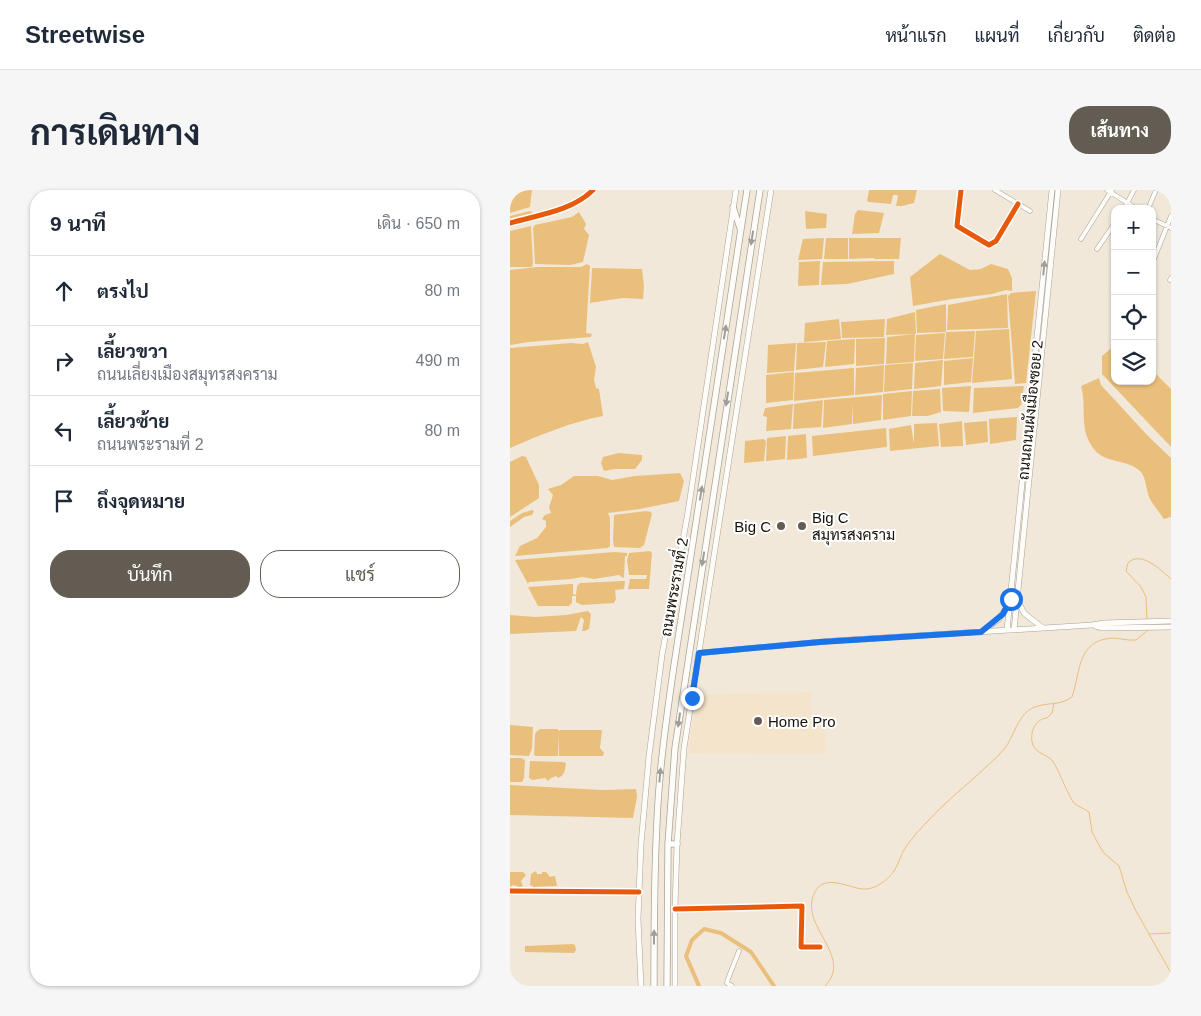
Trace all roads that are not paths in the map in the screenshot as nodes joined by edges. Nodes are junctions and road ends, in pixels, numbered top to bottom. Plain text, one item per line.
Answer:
1 (593, 190) edge
2 (736, 190) edge
3 (747, 190) edge
4 (760, 190) edge
5 (771, 190) edge
6 (960, 190) edge
7 (995, 190) edge
8 (1052, 190) edge
9 (1058, 190) edge
10 (1134, 190) edge
11 (1156, 190) edge
12 (1110, 191) edge
13 (1001, 192) edge
14 (1128, 202) junction
15 (1018, 204) junction
16 (1126, 205) edge
17 (1132, 205) edge
18 (1150, 205) edge
19 (733, 207) junction
20 (1030, 211) dead end
21 (1171, 216) edge
22 (1156, 221) edge
23 (510, 223) edge
24 (1169, 228) edge
25 (1111, 229) edge
26 (741, 230) junction
27 (1080, 239) dead end
28 (1097, 249) dead end
29 (1156, 256) edge
30 (1015, 584) junction
31 (1017, 598) junction
32 (1011, 599) junction
33 (1171, 621) edge
34 (1155, 624) junction
35 (1171, 626) edge
36 (1043, 628) junction
37 (1008, 630) junction
38 (1014, 630) junction
39 (981, 632) junction
40 (699, 653) junction
41 (668, 844) junction
42 (677, 844) junction
43 (510, 891) edge
44 (639, 892) junction
45 (674, 910) junction
46 (820, 947) dead end
47 (739, 951) dead end
48 (642, 986) edge
49 (654, 986) edge
50 (667, 986) edge
51 (675, 986) edge
52 (732, 986) edge

1 - 23 street
2 - 19 main road, ถนนพระรามที่ 2
3 - 26 highway, ถนนพระรามที่ 2
4 -> 41 highway, ถนนพระรามที่ 2
5 - 40 main road
6 - 15 street
7 - 13 street
30 -> 8 main road, ถนนถนนผังเมืองซอย 2
9 - 30 main road, ถนนถนนผังเมืองซอย 2
10 - 14 street
11 - 18 street
12 - 14 street
12 - 27 street
13 - 15 street
14 - 16 street
14 - 17 street
15 - 20 street
19 - 26 highway
19 - 44 main road, ถนนพระรามที่ 2
21 - 24 street
22 - 24 street
24 - 29 street
25 - 28 street
49 -> 26 highway, ถนนพระรามที่ 2
30 - 31 main road, ถนนถนนผังเมืองซอย 2
30 - 32 main road, ถนนถนนผังเมืองซอย 2
31 - 36 main road
31 - 38 main road, ถนนถนนผังเมืองซอย 2
32 - 37 main road, ถนนถนนผังเมืองซอย 2
32 - 39 main road
33 - 34 main road
34 - 35 main road
34 - 36 main road
36 - 38 main road
37 - 38 main road
37 - 39 main road
39 - 40 main road
40 - 42 main road
41 - 42 highway
41 - 50 highway, ถนนพระรามที่ 2
42 - 45 main road
43 - 44 street
44 - 48 main road, ถนนพระรามที่ 2
45 - 46 street
45 - 51 main road
47 - 52 street

